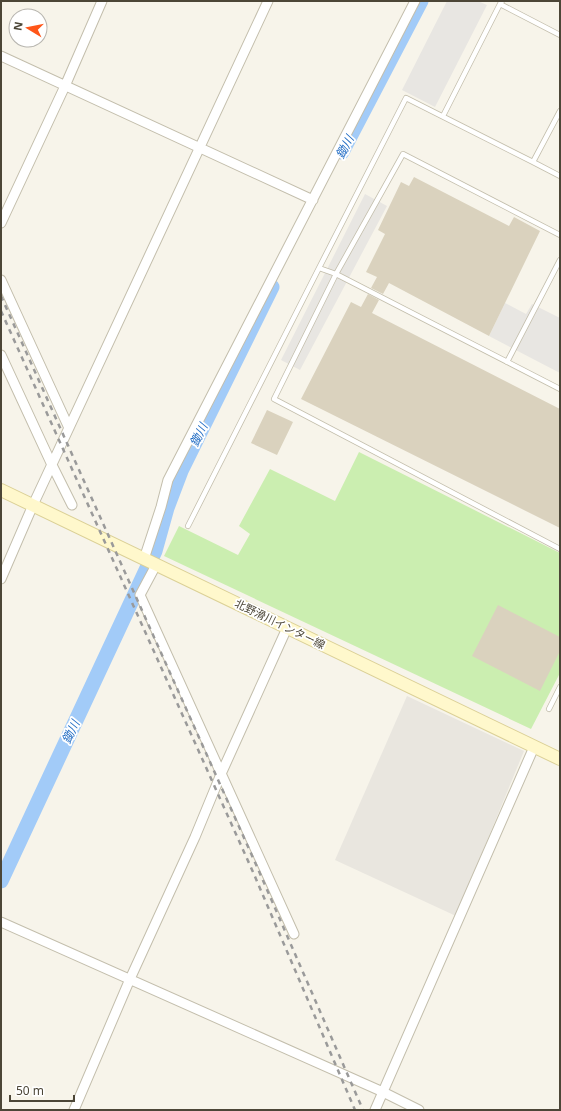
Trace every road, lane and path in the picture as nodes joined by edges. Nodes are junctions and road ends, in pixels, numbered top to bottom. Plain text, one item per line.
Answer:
1 (102, 1) edge
2 (268, 1) edge
3 (415, 1) edge
4 (501, 2) edge
5 (560, 35) edge
6 (1, 56) edge
7 (65, 86) junction
8 (560, 111) edge
9 (443, 116) junction
10 (199, 147) junction
11 (533, 162) junction
12 (560, 176) edge
13 (313, 200) junction
14 (1, 223) edge
15 (560, 235) edge
16 (560, 260) edge
17 (319, 268) junction
18 (336, 274) junction
19 (1, 280) edge
20 (1, 355) edge
21 (507, 362) junction
22 (560, 389) edge
23 (69, 428) junction
24 (52, 465) junction
25 (1, 490) edge
26 (33, 505) junction
27 (72, 505) dead end
28 (188, 526) dead end
29 (560, 549) edge
30 (144, 559) junction
31 (156, 565) junction
32 (1, 579) edge
33 (287, 628) junction
34 (560, 687) edge
35 (549, 709) dead end
36 (534, 747) junction
37 (560, 759) edge
38 (221, 774) junction
39 (1, 922) edge
40 (294, 934) dead end
41 (130, 979) junction
42 (383, 1092) junction
43 (74, 1110) edge
44 (375, 1110) edge
45 (419, 1110) edge

1 - 7 street
2 - 10 street
3 - 13 street
4 - 5 lane
4 - 9 lane
6 - 7 street
7 - 10 street
7 - 14 street
8 - 11 lane
9 - 11 lane
9 - 17 lane
10 - 13 street
10 - 23 street
11 - 12 lane
13 - 30 street
15 - 18 lane
16 - 21 lane
17 - 18 lane
17 - 28 lane
18 - 21 lane
18 - 29 lane
19 - 23 street
20 - 24 street
21 - 22 lane
23 - 24 street
24 - 26 street
24 - 27 street
25 - 26 main road, 北野滑川インター線
26 - 30 main road, 北野滑川インター線
26 - 32 street
30 - 31 main road, 北野滑川インター線
31 - 33 main road, 北野滑川インター線
31 - 38 street
33 - 36 main road, 北野滑川インター線
33 - 38 street
34 - 35 lane
36 - 37 main road, 北野滑川インター線
36 - 42 street
38 - 40 street
38 - 41 street
39 - 41 street
41 - 42 street
41 - 43 street
42 - 44 street
42 - 45 street

